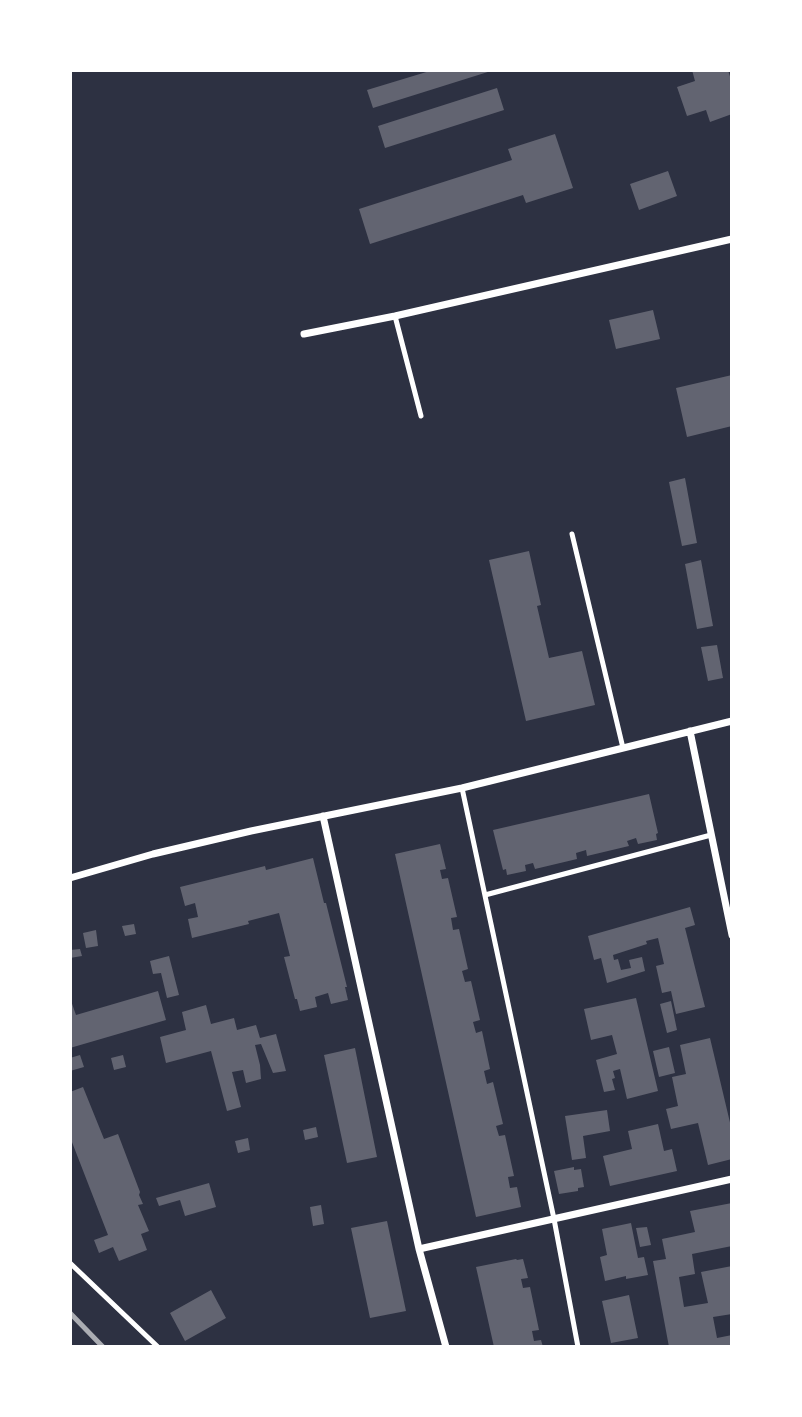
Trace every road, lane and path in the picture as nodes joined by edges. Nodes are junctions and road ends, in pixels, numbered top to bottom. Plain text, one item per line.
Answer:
1 (732, 239) edge
2 (395, 316) junction
3 (304, 334) dead end
4 (421, 416) dead end
5 (572, 534) dead end
6 (732, 721) edge
7 (690, 731) junction
8 (623, 748) junction
9 (462, 788) junction
10 (323, 816) junction
11 (711, 835) junction
12 (70, 878) edge
13 (485, 894) junction
14 (732, 935) edge
15 (732, 1180) edge
16 (554, 1219) junction
17 (419, 1249) junction
18 (70, 1263) edge
19 (158, 1347) edge
20 (446, 1347) edge
21 (578, 1347) edge

1 - 2 street
2 - 3 street
2 - 4 lane
5 - 8 lane
6 - 7 street
7 - 8 street
7 - 11 street
8 - 9 street
9 - 10 street
9 - 13 lane
10 - 12 street
10 - 17 street
11 - 13 lane
11 - 14 street
13 - 16 lane
15 - 16 street
16 - 17 street
16 - 21 lane
17 - 20 street
18 - 19 lane

